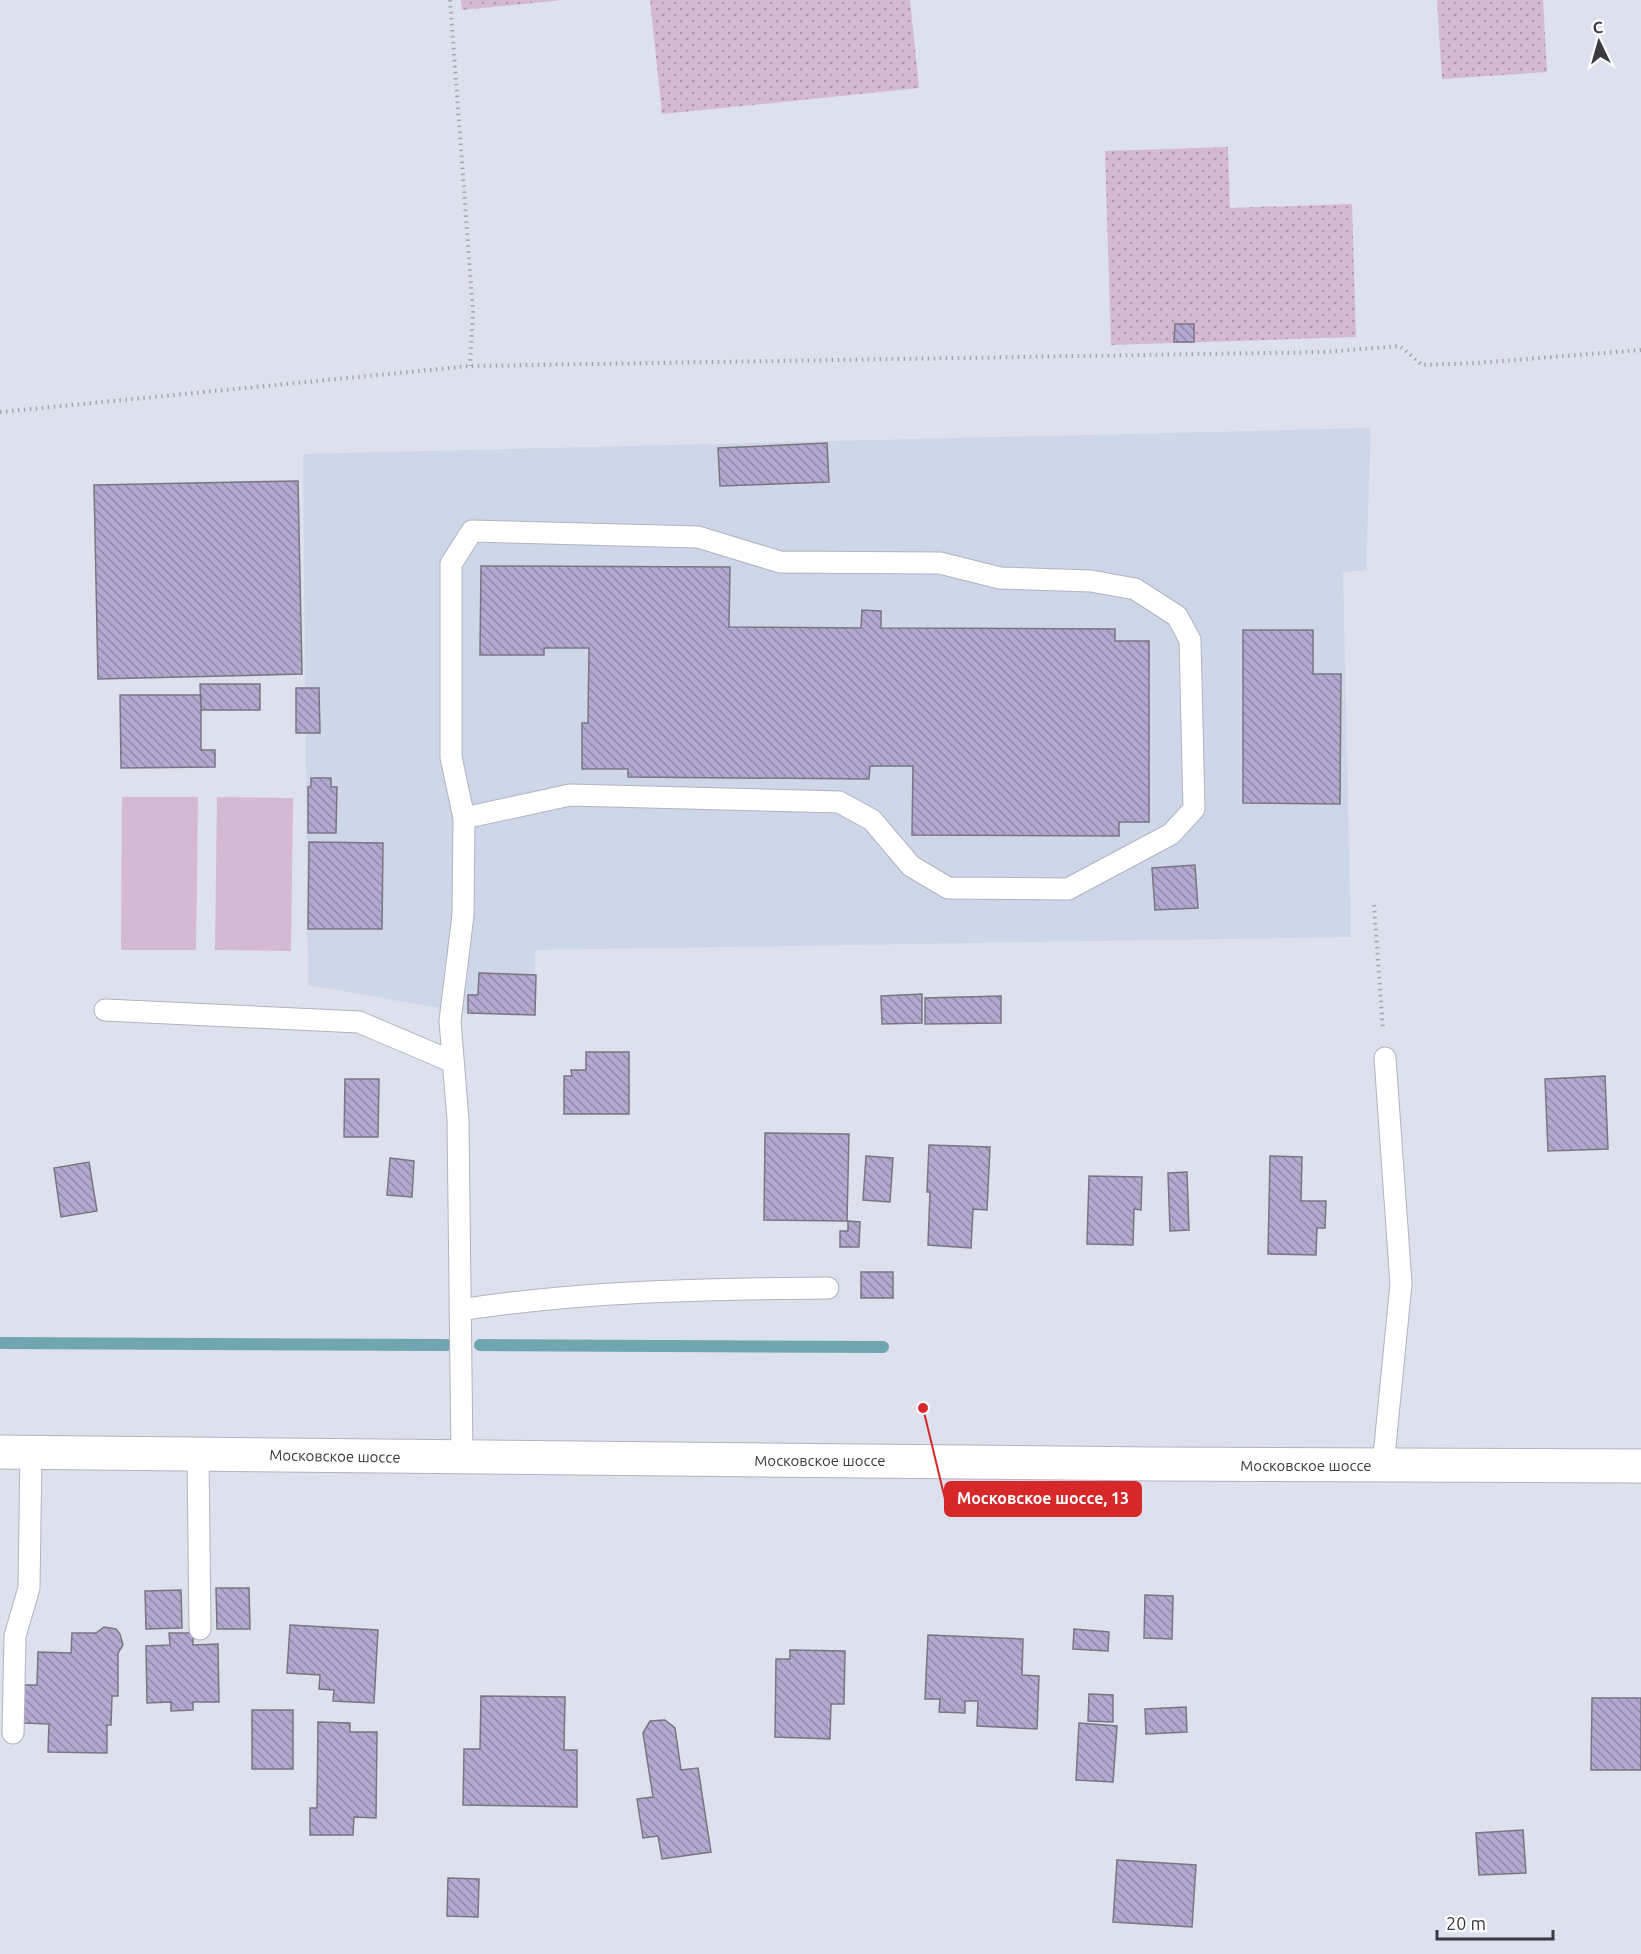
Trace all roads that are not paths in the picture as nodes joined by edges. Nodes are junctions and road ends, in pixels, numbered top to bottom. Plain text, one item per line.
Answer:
1 (464, 818) junction
2 (105, 1010) dead end
3 (1385, 1058) road end
4 (453, 1062) junction
5 (828, 1288) dead end
6 (460, 1310) junction
7 (16, 1452) edge
8 (198, 1455) junction
9 (462, 1457) junction
10 (1383, 1466) junction
11 (1626, 1466) edge
12 (200, 1629) dead end
13 (13, 1733) dead end

1 - 1 lane
1 - 4 lane
2 - 4 lane
3 - 10 lane
4 - 6 lane
5 - 6 lane
6 - 9 lane
7 - 8 main road, Московское шоссе
7 - 13 lane
8 - 9 main road, Московское шоссе
8 - 12 lane
9 - 10 main road, Московское шоссе
10 - 11 main road, Московское шоссе

